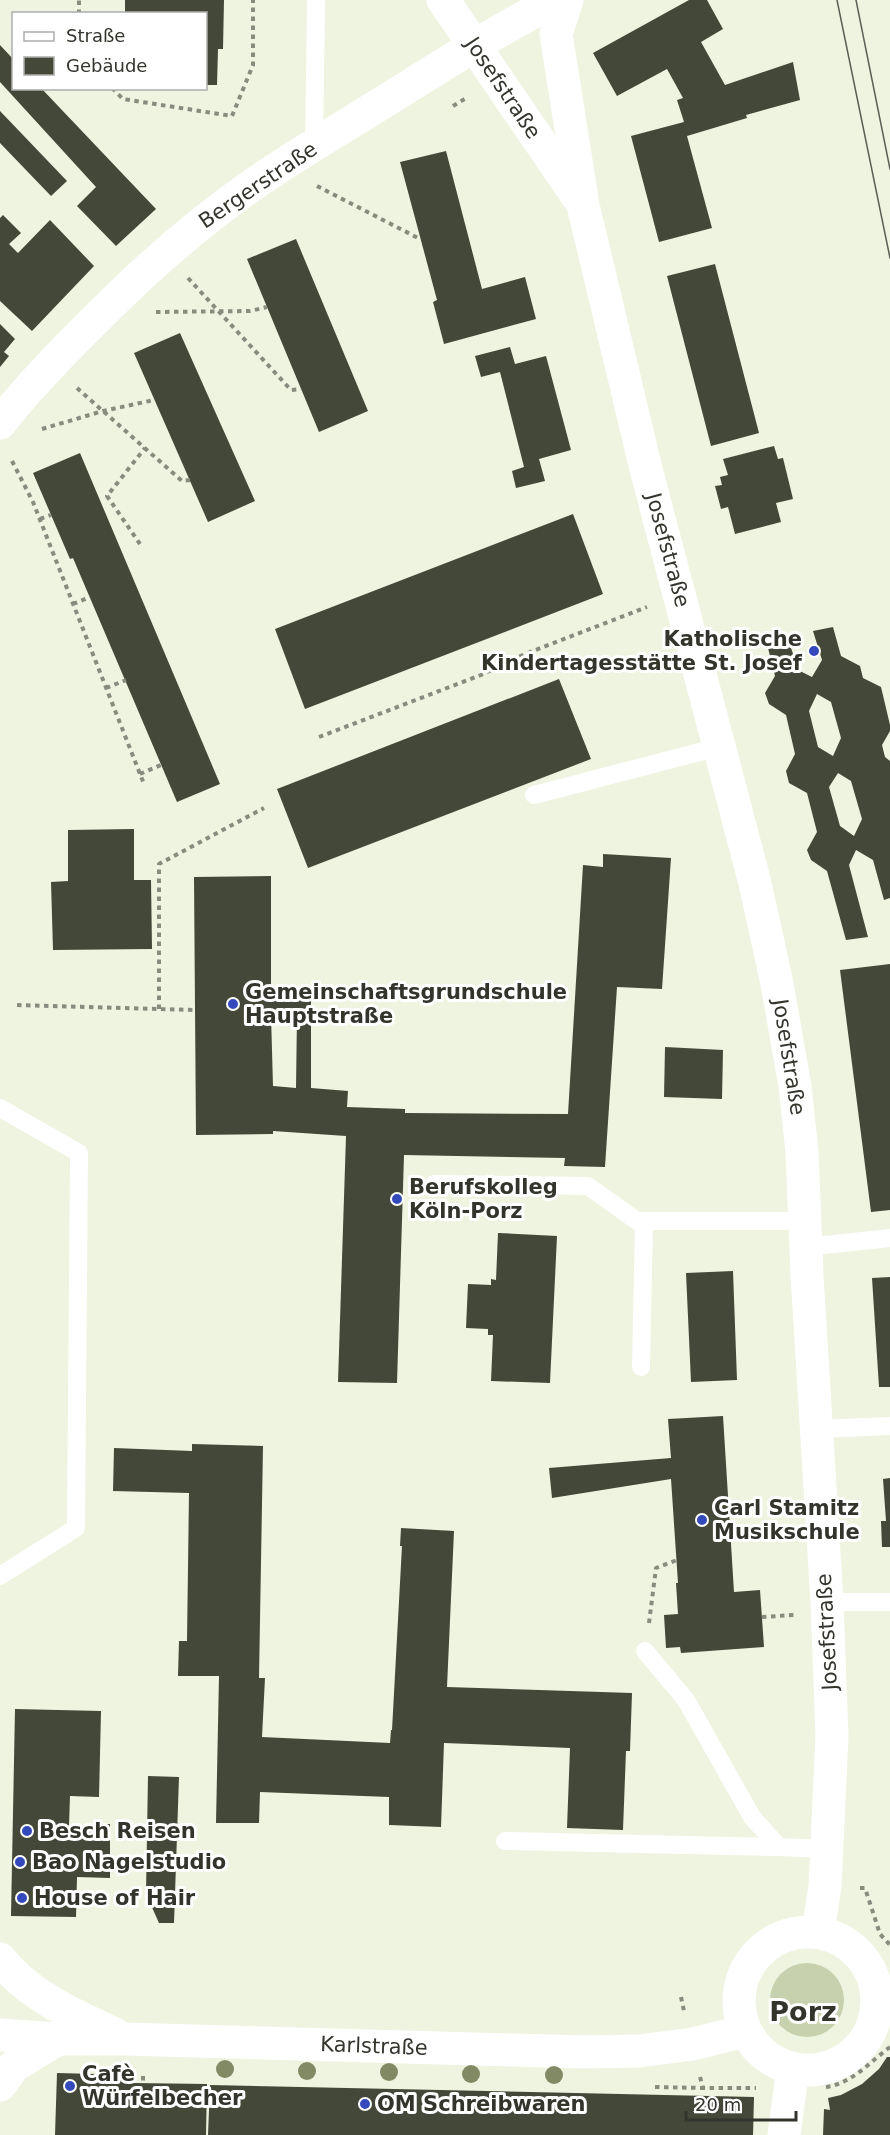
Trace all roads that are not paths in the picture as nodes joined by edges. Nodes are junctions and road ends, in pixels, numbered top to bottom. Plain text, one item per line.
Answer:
1 (443, 0) edge
2 (557, 0) edge
3 (567, 0) edge
4 (316, 3) dead end
5 (474, 46) junction
6 (314, 146) junction
7 (583, 205) junction
8 (0, 423) edge
9 (719, 747) junction
10 (534, 795) dead end
11 (0, 1108) edge
12 (434, 1184) dead end
13 (644, 1221) junction
14 (806, 1234) junction
15 (890, 1238) edge
16 (641, 1367) dead end
17 (890, 1426) edge
18 (816, 1429) junction
19 (0, 1576) edge
20 (890, 1602) edge
21 (812, 1608) junction
22 (645, 1651) road end
23 (505, 1841) dead end
24 (779, 1847) junction
25 (826, 1849) junction
26 (818, 1932) junction
27 (0, 1959) edge
28 (883, 1984) edge
29 (883, 2017) edge
30 (746, 2031) junction
31 (0, 2035) edge
32 (58, 2039) junction
33 (125, 2039) junction
34 (792, 2080) junction
35 (0, 2085) edge
36 (784, 2135) edge

1 - 5 street, Josefstraße
2 - 5 street, Bergerstraße
3 - 7 street, Josefstraße
4 - 6 lane
5 - 6 street, Bergerstraße
5 - 7 street, Josefstraße
6 - 8 street, Bergerstraße
7 - 9 street, Josefstraße
9 - 10 lane
9 - 14 street, Josefstraße
11 - 19 lane
12 - 13 lane
13 - 14 lane
13 - 16 lane
14 - 15 lane
14 - 18 street, Josefstraße
17 - 18 lane
18 - 21 street, Josefstraße
20 - 21 lane
21 - 25 street, Josefstraße
22 - 24 lane
23 - 24 lane
24 - 25 lane
25 - 26 street, Josefstraße
26 - 28 street
26 - 30 street
27 - 33 street
28 - 29 street
29 - 34 street
30 - 33 street, Karlstraße
30 - 34 street
31 - 32 street, Karlstraße
32 - 33 street, Karlstraße
32 - 35 street
34 - 36 street

